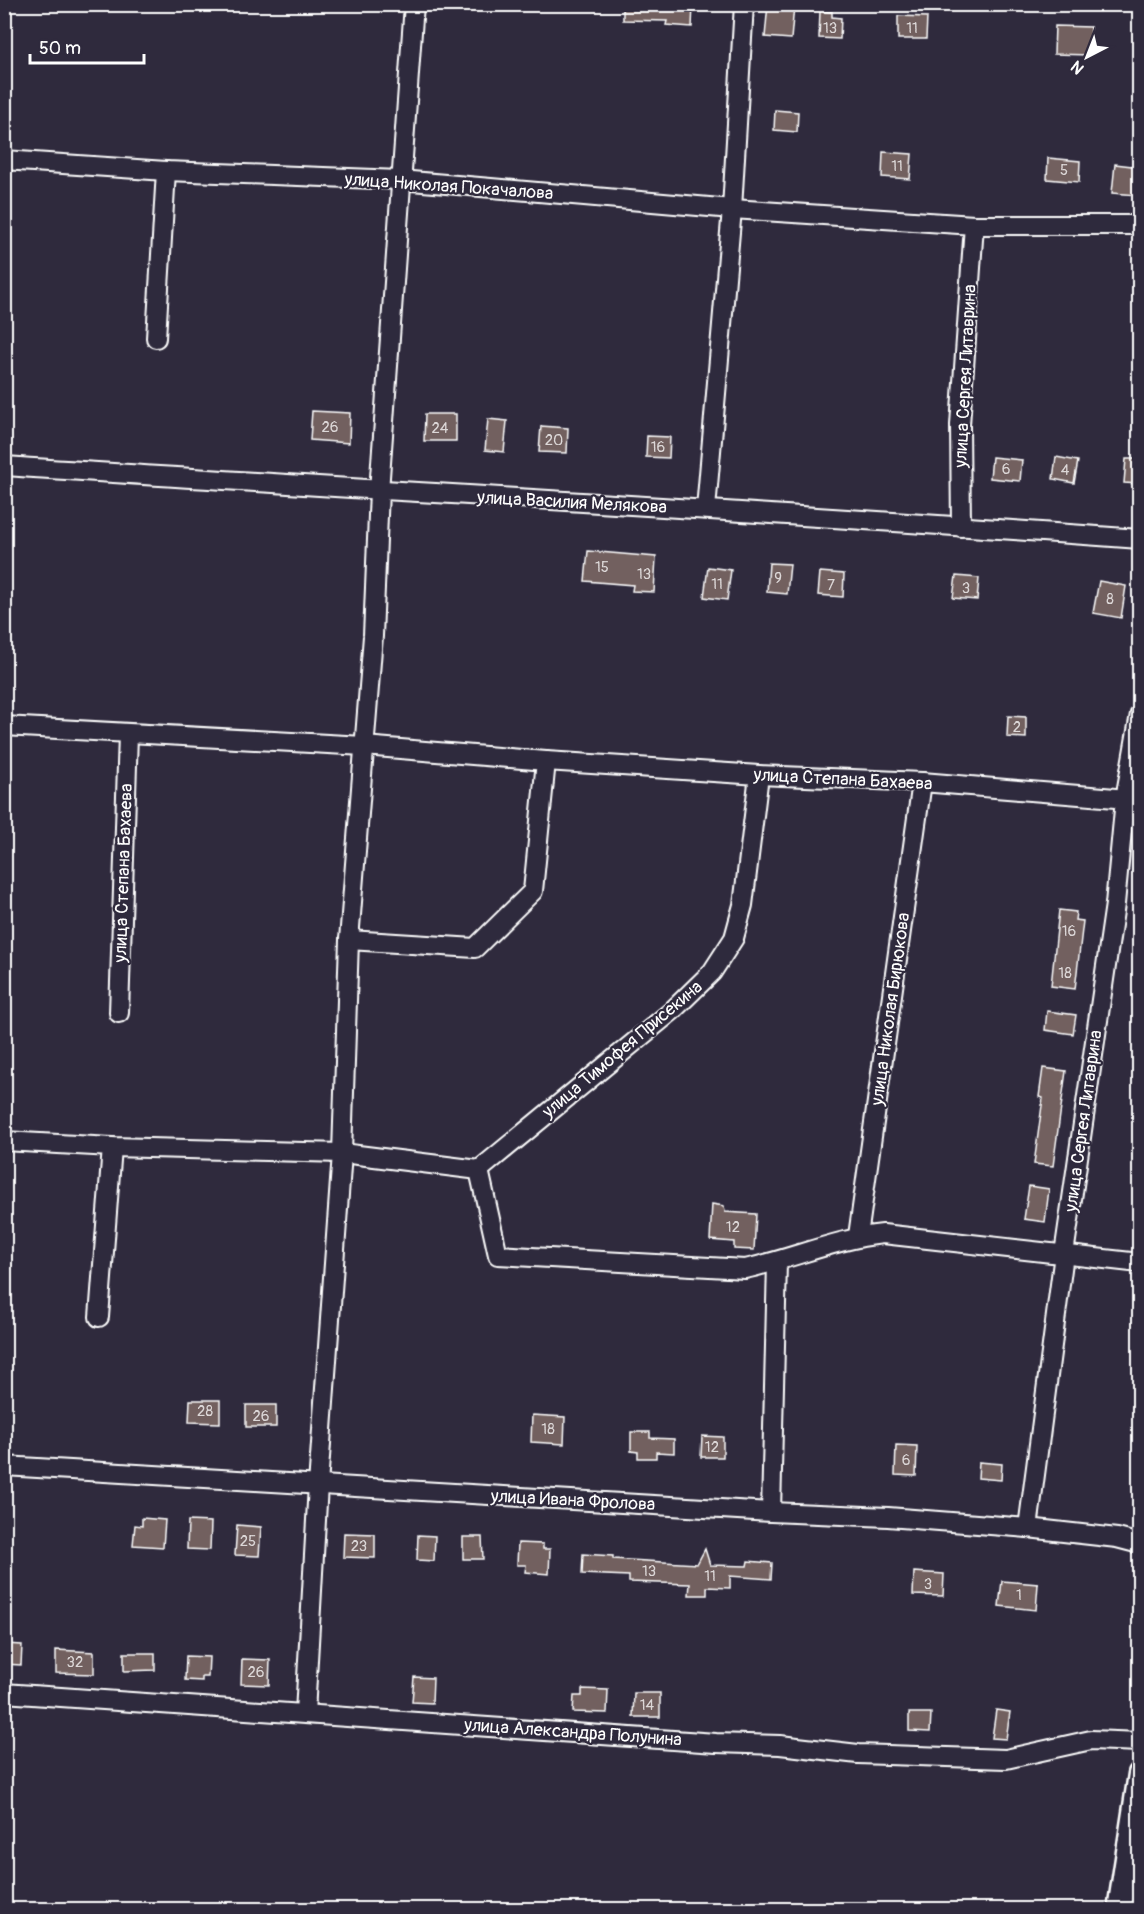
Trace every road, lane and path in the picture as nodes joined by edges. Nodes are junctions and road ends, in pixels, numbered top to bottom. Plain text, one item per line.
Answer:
1 (414, 4) edge
2 (744, 4) edge
3 (4, 160) edge
4 (166, 171) junction
5 (400, 180) junction
6 (732, 209) junction
7 (974, 225) junction
8 (1140, 225) edge
9 (156, 338) dead end
10 (4, 466) edge
11 (379, 491) junction
12 (706, 510) junction
13 (961, 527) junction
14 (1140, 539) edge
15 (1140, 714) edge
16 (4, 726) edge
17 (128, 734) junction
18 (364, 746) junction
19 (546, 761) junction
20 (759, 775) junction
21 (922, 782) junction
22 (1132, 799) edge
23 (349, 940) junction
24 (118, 1013) dead end
25 (4, 1141) edge
26 (112, 1147) junction
27 (342, 1153) junction
28 (479, 1170) junction
29 (858, 1236) junction
30 (1064, 1254) junction
31 (777, 1262) junction
32 (1140, 1263) edge
33 (99, 1317) dead end
34 (4, 1466) edge
35 (318, 1485) junction
36 (771, 1512) junction
37 (1028, 1528) junction
38 (1140, 1544) edge
39 (4, 1693) edge
40 (305, 1713) junction
41 (1140, 1742) edge
42 (1140, 1774) edge
43 (1119, 1910) edge

1 - 5 street
2 - 6 street
3 - 4 street, улица Николая Покачалова
4 - 5 street, улица Николая Покачалова
4 - 9 street
5 - 6 street, улица Николая Покачалова
5 - 11 street
6 - 7 street
6 - 12 street
7 - 8 street
7 - 13 street, улица Сергея Литаврина
10 - 11 street, улица Василия Мелякова
11 - 12 street, улица Василия Мелякова
11 - 18 street
12 - 13 street, улица Василия Мелякова
13 - 14 street, улица Василия Мелякова
15 - 22 street, улица Сергея Литаврина
16 - 17 street, улица Степана Бахаева
17 - 18 street, улица Степана Бахаева
17 - 24 street, улица Степана Бахаева
18 - 19 street, улица Степана Бахаева
18 - 23 street
19 - 20 street, улица Степана Бахаева
19 - 23 street
20 - 21 street, улица Степана Бахаева
20 - 28 street, улица Тимофея Присекина
21 - 22 street, улица Степана Бахаева
21 - 29 street, улица Николая Бирюкова
22 - 30 street, улица Сергея Литаврина
23 - 27 street
25 - 26 street
26 - 27 street
26 - 33 street
27 - 28 street
27 - 35 street
28 - 31 street
29 - 30 street
29 - 31 street
30 - 32 street
30 - 37 street, улица Сергея Литаврина
31 - 36 street
34 - 35 street, улица Ивана Фролова
35 - 36 street, улица Ивана Фролова
35 - 40 street
36 - 37 street, улица Ивана Фролова
37 - 38 street, улица Ивана Фролова
39 - 40 street, улица Александра Полунина
40 - 41 street, улица Александра Полунина
42 - 43 main road

